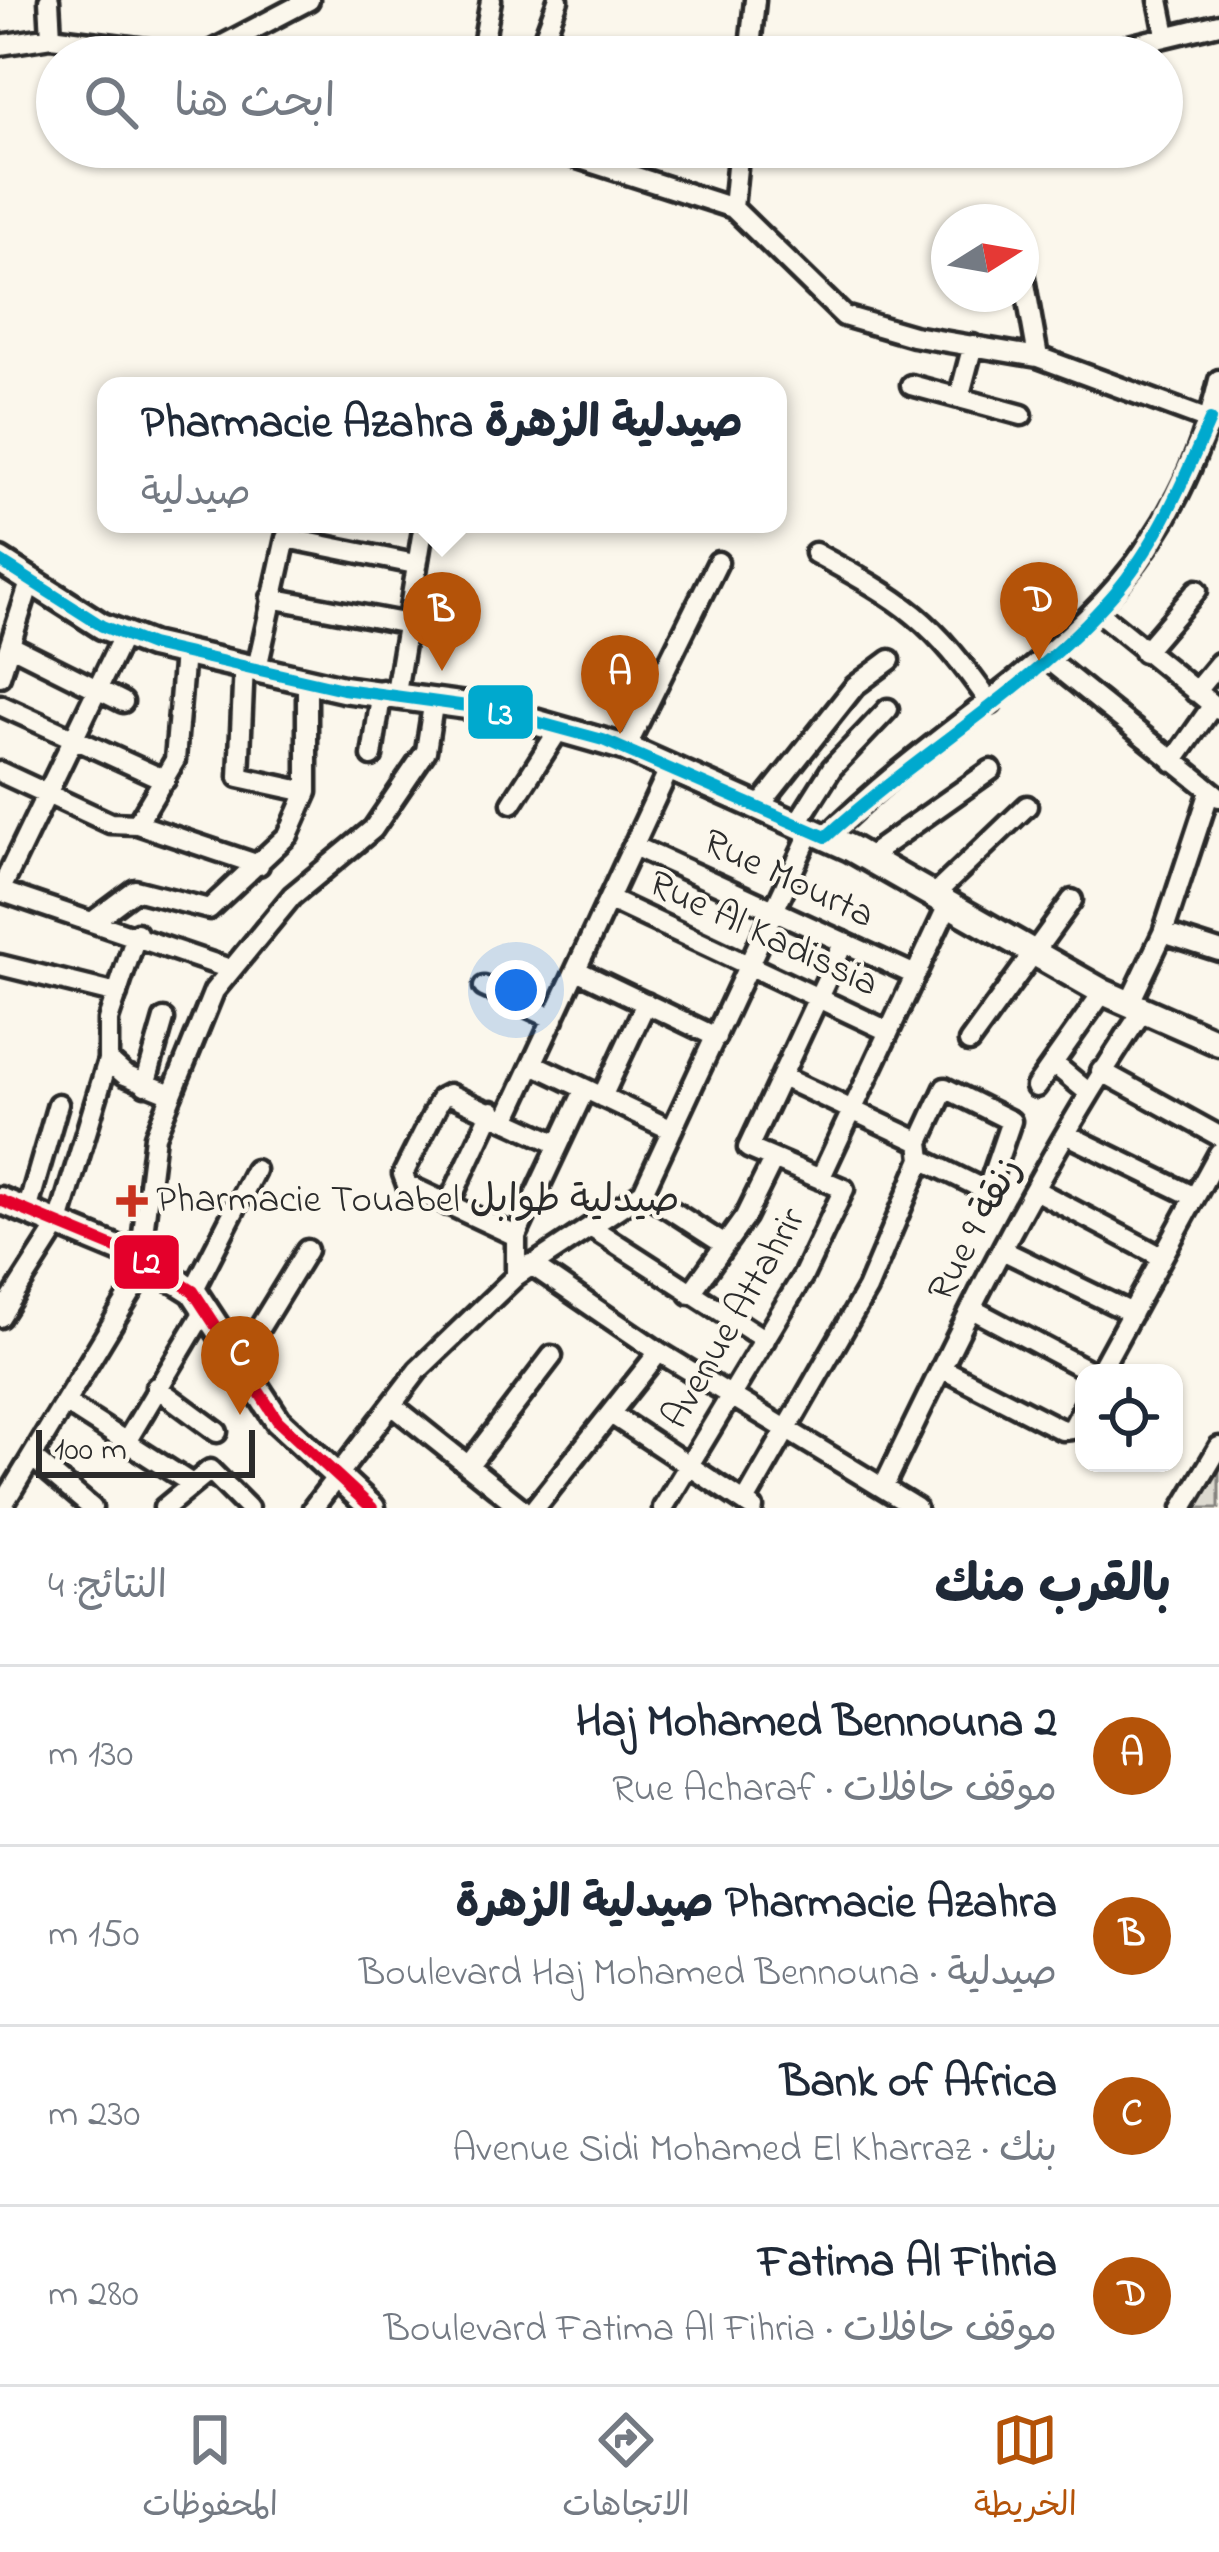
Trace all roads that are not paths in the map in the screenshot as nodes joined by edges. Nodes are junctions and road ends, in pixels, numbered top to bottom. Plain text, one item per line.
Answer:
1 (50, 0) edge
2 (309, 0) edge
3 (491, 0) edge
4 (558, 0) edge
5 (754, 0) edge
6 (1159, 0) edge
7 (1219, 24) edge
8 (1166, 35) junction
9 (51, 36) edge
10 (243, 36) edge
11 (485, 36) edge
12 (545, 36) edge
13 (750, 36) edge
14 (1163, 36) edge
15 (36, 39) edge
16 (0, 45) edge
17 (608, 168) edge
18 (737, 168) edge
19 (733, 208) junction
20 (1030, 312) edge
21 (973, 345) junction
22 (1038, 357) junction
23 (1219, 380) edge
24 (911, 385) dead end
25 (959, 398) junction
26 (1022, 416) dead end
27 (1214, 422) edge
28 (422, 533) edge
29 (815, 553) dead end
30 (0, 561) edge
31 (718, 562) dead end
32 (415, 564) junction
33 (31, 579) junction
34 (1198, 590) dead end
35 (271, 598) junction
36 (1097, 612) junction
37 (403, 623) junction
38 (124, 636) junction
39 (11, 646) junction
40 (1144, 652) junction
41 (184, 653) junction
42 (1047, 659) junction
43 (890, 660) dead end
44 (1219, 663) edge
45 (250, 666) junction
46 (0, 676) edge
47 (307, 681) junction
48 (96, 689) junction
49 (389, 691) junction
50 (1195, 692) junction
51 (434, 699) junction
52 (123, 702) dead end
53 (991, 704) junction
54 (0, 705) edge
55 (1216, 707) edge
56 (888, 709) dead end
57 (560, 728) junction
58 (72, 738) junction
59 (626, 748) junction
60 (372, 756) dead end
61 (1173, 763) junction
62 (669, 769) junction
63 (991, 770) dead end
64 (0, 772) edge
65 (165, 780) junction
66 (308, 792) junction
67 (46, 793) junction
68 (1214, 796) edge
69 (512, 802) dead end
70 (1027, 806) dead end
71 (758, 808) junction
72 (137, 824) junction
73 (811, 831) junction
74 (634, 846) junction
75 (868, 857) junction
76 (260, 865) junction
77 (0, 890) edge
78 (942, 899) junction
79 (610, 900) junction
80 (1072, 900) dead end
81 (775, 911) junction
82 (96, 919) junction
83 (137, 933) junction
84 (1162, 934) junction
85 (844, 942) junction
86 (1219, 951) edge
87 (1036, 955) junction
88 (0, 965) edge
89 (749, 966) junction
90 (230, 969) junction
91 (576, 970) junction
92 (915, 974) junction
93 (484, 987) dead end
94 (1103, 992) junction
95 (117, 994) junction
96 (818, 998) junction
97 (646, 1003) junction
98 (1135, 1008) junction
99 (164, 1018) dead end
100 (554, 1018) junction
101 (888, 1031) junction
102 (716, 1037) junction
103 (1218, 1040) edge
104 (969, 1042) dead end
105 (108, 1060) junction
106 (1053, 1063) junction
107 (533, 1064) junction
108 (1101, 1071) junction
109 (782, 1077) junction
110 (145, 1085) junction
111 (1036, 1087) dead end
112 (169, 1093) junction
113 (593, 1093) junction
114 (1089, 1093) junction
115 (58, 1105) dead end
116 (851, 1110) junction
117 (499, 1115) junction
118 (672, 1130) junction
119 (1066, 1134) junction
120 (1219, 1136) edge
121 (558, 1144) junction
122 (921, 1150) junction
123 (1219, 1153) edge
124 (773, 1160) junction
125 (255, 1170) dead end
126 (820, 1179) junction
127 (1035, 1190) junction
128 (643, 1192) junction
129 (1205, 1193) edge
130 (0, 1200) edge
131 (448, 1204) junction
132 (27, 1211) junction
133 (58, 1226) junction
134 (592, 1228) junction
135 (516, 1236) junction
136 (725, 1245) junction
137 (308, 1250) dead end
138 (1002, 1250) junction
139 (1162, 1257) junction
140 (145, 1261) junction
141 (523, 1270) junction
142 (690, 1294) junction
143 (200, 1300) junction
144 (972, 1309) junction
145 (1132, 1313) junction
146 (0, 1317) edge
147 (765, 1340) junction
148 (659, 1352) junction
149 (552, 1356) dead end
150 (241, 1358) junction
151 (1079, 1364) edge
152 (1101, 1364) edge
153 (941, 1368) junction
154 (156, 1388) junction
155 (730, 1395) junction
156 (67, 1404) junction
157 (392, 1405) junction
158 (611, 1414) junction
159 (1075, 1425) edge
160 (783, 1428) junction
161 (218, 1432) dead end
162 (126, 1442) junction
163 (1219, 1448) edge
164 (33, 1458) junction
165 (690, 1464) junction
166 (468, 1466) junction
167 (340, 1478) junction
168 (189, 1482) junction
169 (883, 1488) junction
170 (749, 1505) edge
171 (1, 1508) edge
172 (92, 1508) edge
173 (164, 1508) edge
174 (248, 1508) edge
175 (313, 1508) edge
176 (372, 1508) edge
177 (521, 1508) edge
178 (535, 1508) edge
179 (663, 1508) edge
180 (916, 1508) edge
181 (1183, 1508) edge

1 - 9 street
2 - 10 street
3 - 11 street
4 - 12 street
5 - 13 street
6 - 8 street
7 - 8 street
8 - 14 street
15 - 16 street
17 - 19 street
18 - 19 street
19 - 21 street
20 - 22 street
21 - 22 street
21 - 25 street
22 - 27 street
23 - 27 street
24 - 25 street
25 - 26 street
27 - 36 street
28 - 32 street
29 - 53 street
30 - 33 street
31 - 59 street
32 - 35 street
32 - 37 street
33 - 38 street
33 - 39 street
34 - 40 street
35 - 37 street
35 - 45 street
36 - 40 street
36 - 42 street
37 - 49 street
38 - 41 street
38 - 48 street
39 - 46 street
39 - 48 street
40 - 50 street
41 - 45 street
41 - 65 street
42 - 53 street
42 - 61 street
43 - 71 street
44 - 50 street
45 - 47 street
45 - 66 street
47 - 49 street
47 - 66 street
48 - 52 street
48 - 58 street
49 - 51 street
49 - 60 street
50 - 55 street
51 - 57 street
51 - 90 street
53 - 73 street
54 - 58 street
55 - 61 street
56 - 73 street
57 - 59 street
57 - 69 street
58 - 65 street
58 - 67 street
59 - 62 street
61 - 68 street
62 - 71 street
62 - 74 street
63 - 75 street
64 - 67 street
65 - 72 street
66 - 76 street
67 - 72 street
67 - 77 street
68 - 84 street, Rue 9 زنقة
70 - 78 street
71 - 73 street
72 - 76 street
73 - 75 street
73 - 81 street
74 - 79 street
74 - 81 street, Rue Mourta
75 - 78 street
76 - 82 street
77 - 82 street
78 - 87 street
78 - 92 street
79 - 89 street, Rue Al Kadissia
79 - 91 street
80 - 87 street
81 - 85 street, Rue Mourta
81 - 89 street
82 - 83 street
83 - 90 street
83 - 95 street
84 - 86 street
84 - 98 street, Rue 9 زنقة
85 - 92 street, Rue Mourta
85 - 96 street
87 - 94 street
87 - 104 street
88 - 95 street
89 - 96 street, Rue Al Kadissia
89 - 102 street
90 - 112 street
91 - 97 street
91 - 100 street
92 - 101 street
93 - 100 street
94 - 98 street
94 - 106 street
95 - 105 street
96 - 101 street, Rue Al Kadissia
96 - 109 street
97 - 102 street
97 - 113 street
98 - 103 street
98 - 108 street, Rue 9 زنقة
99 - 110 street
100 - 107 street
101 - 116 street
102 - 118 street
105 - 110 street
105 - 133 street
106 - 111 street
106 - 114 street
107 - 113 street
107 - 117 street
108 - 114 street, Rue 9 زنقة
108 - 120 street
109 - 116 street
109 - 124 street, Avenue Attahrir
110 - 112 street
112 - 140 street
113 - 118 street
113 - 121 street
114 - 119 street, Rue 9 زنقة
115 - 132 street
116 - 122 street
116 - 126 street
117 - 121 street
117 - 131 street
117 - 131 street
118 - 128 street
119 - 127 street, Rue 9 زنقة
119 - 129 street
121 - 135 street
122 - 122 street
122 - 160 street
123 - 129 street
124 - 126 street, Avenue Attahrir
124 - 136 street
125 - 143 street
126 - 147 street, Avenue Attahrir
127 - 138 street, Rue 9 زنقة
127 - 139 street
128 - 134 street
128 - 136 street
129 - 139 street
130 - 132 street
131 - 135 street
132 - 133 street
133 - 140 street
133 - 146 street
134 - 141 street
134 - 142 street
135 - 141 street
136 - 142 street
137 - 150 street
138 - 144 street, Rue 9 زنقة
138 - 145 street
139 - 145 street
140 - 143 street
140 - 156 street
141 - 148 street
141 - 157 street
142 - 147 street
143 - 150 street
143 - 154 street
144 - 151 street
144 - 153 street, Rue 9 زنقة
145 - 152 street
147 - 155 street, Avenue Attahrir
148 - 155 street
148 - 158 street
149 - 166 street
150 - 167 street
153 - 159 street
153 - 169 street, Rue 9 زنقة
154 - 161 street
154 - 162 street
155 - 160 street
155 - 165 street, Avenue Attahrir
156 - 162 street
156 - 164 street
157 - 166 street
157 - 167 street
158 - 165 street
158 - 178 street
160 - 169 street
160 - 170 street
162 - 168 street
163 - 181 street
164 - 171 street
164 - 172 street
165 - 170 street
165 - 179 street, Avenue Attahrir
166 - 177 street
167 - 175 street
167 - 176 street
168 - 173 street
168 - 174 street
169 - 180 street

